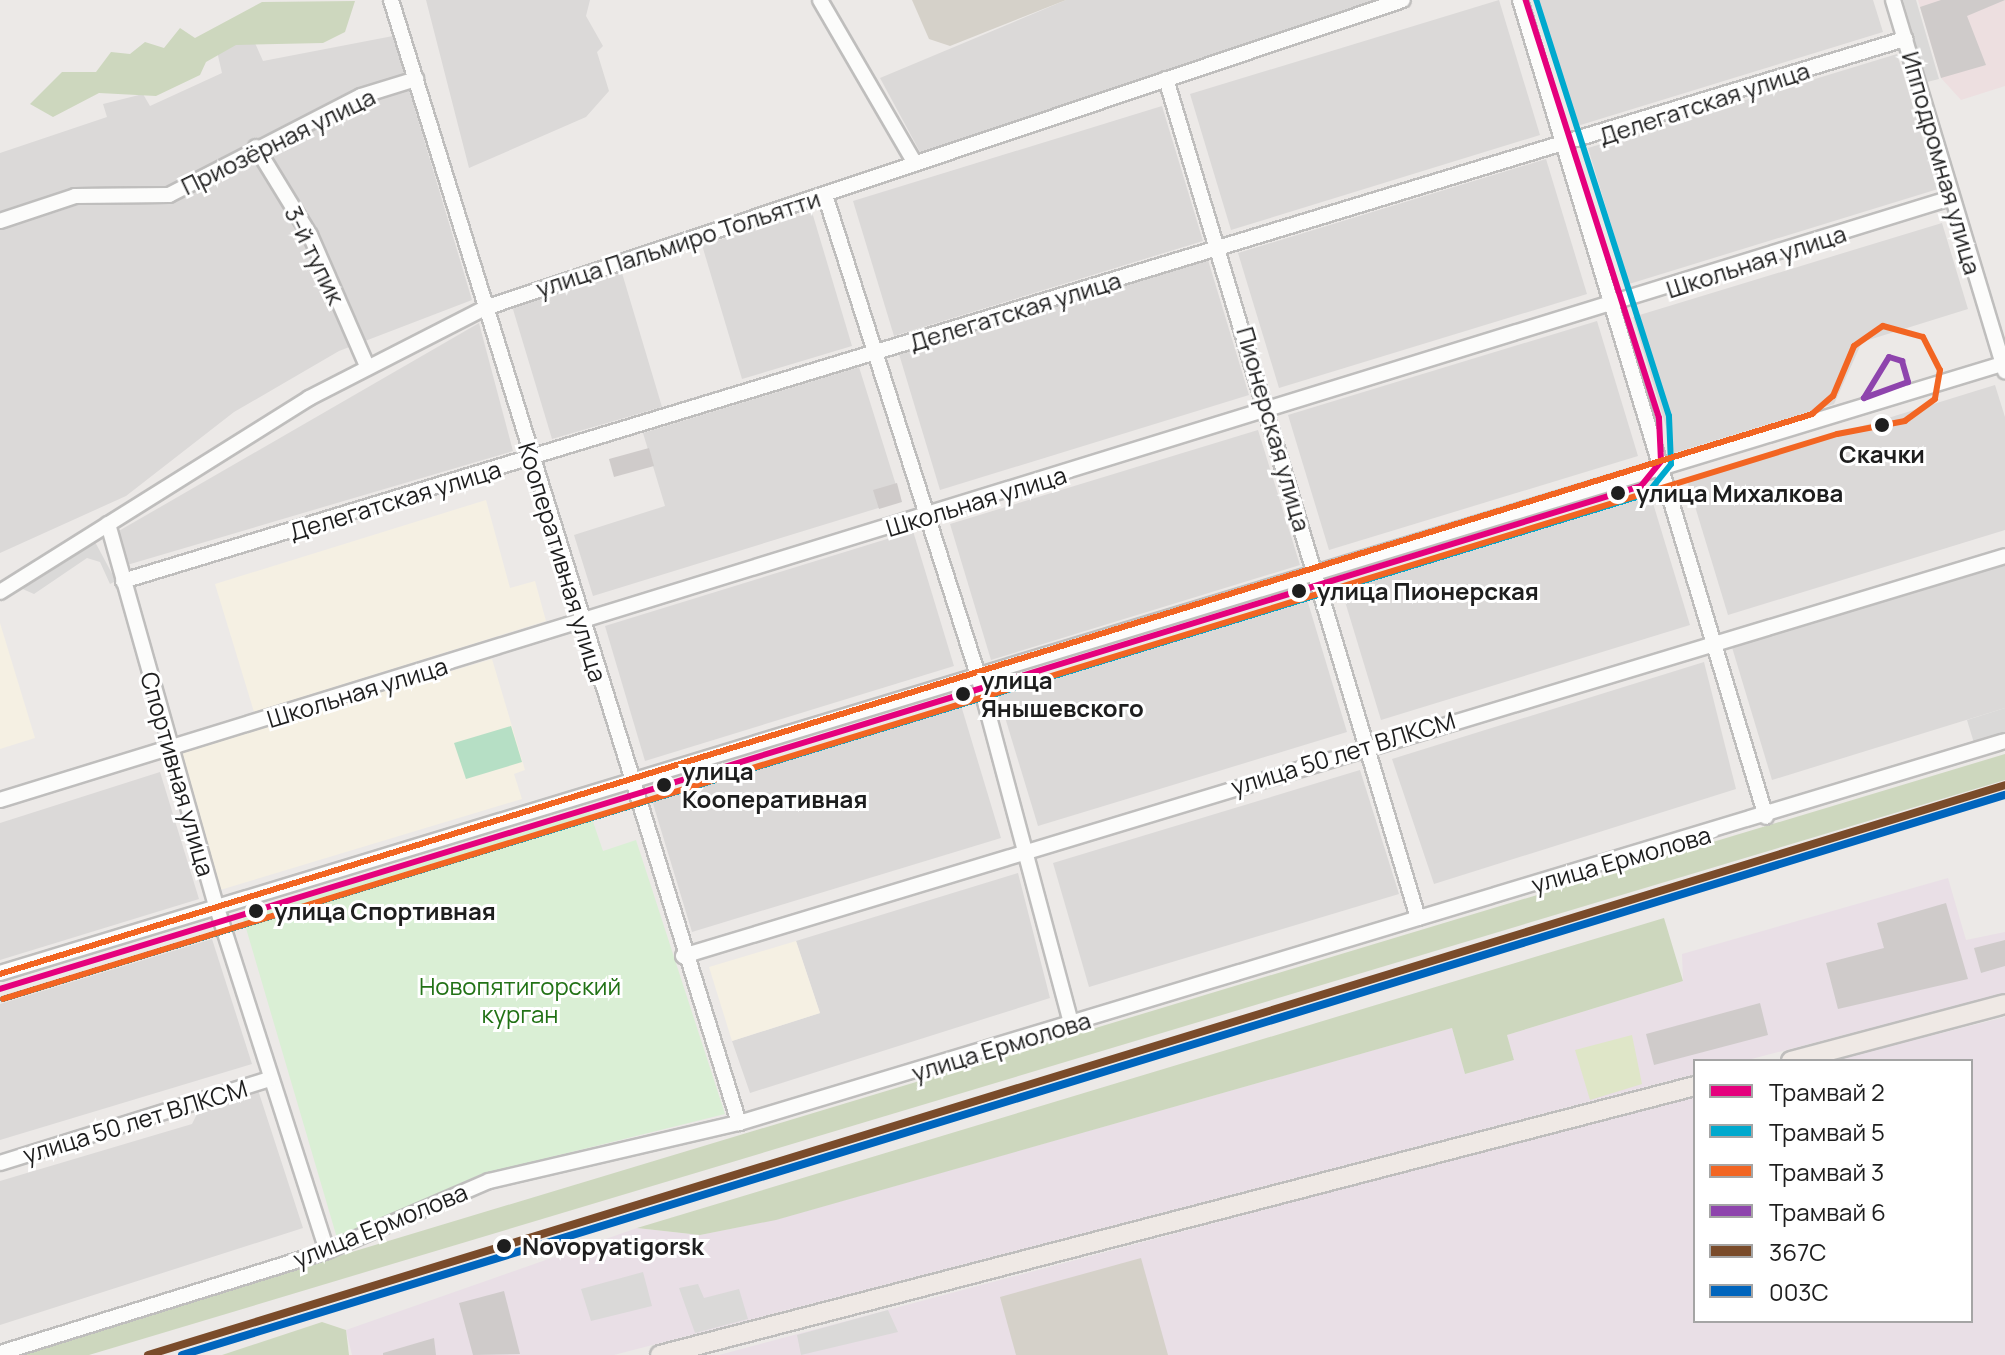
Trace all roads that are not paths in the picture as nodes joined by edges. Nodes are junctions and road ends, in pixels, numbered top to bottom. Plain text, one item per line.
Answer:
1 (391, 0) edge
2 (820, 0) edge
3 (1403, 0) edge
4 (1520, 0) edge
5 (1893, 0) edge
6 (1905, 39) junction
7 (416, 79) junction
8 (1166, 79) junction
9 (256, 147) junction
10 (1563, 148) junction
11 (915, 163) junction
12 (825, 195) junction
13 (1951, 198) junction
14 (0, 221) edge
15 (1222, 249) junction
16 (1612, 306) junction
17 (485, 308) junction
18 (874, 353) junction
19 (367, 366) junction
20 (2004, 368) edge
21 (1269, 411) junction
22 (532, 458) junction
23 (1659, 465) junction
24 (926, 516) junction
25 (108, 524) junction
26 (2005, 556) edge
27 (1315, 570) junction
28 (123, 581) junction
29 (0, 592) edge
30 (581, 622) junction
31 (1709, 641) junction
32 (977, 672) junction
33 (2005, 741) edge
34 (1367, 746) junction
35 (171, 750) junction
36 (628, 781) junction
37 (0, 800) edge
38 (1766, 817) junction
39 (1027, 846) junction
40 (216, 905) junction
41 (1418, 918) junction
42 (683, 956) junction
43 (0, 973) edge
44 (2005, 1004) edge
45 (1071, 1024) junction
46 (1799, 1059) edge
47 (270, 1079) junction
48 (1693, 1087) edge
49 (739, 1123) junction
50 (0, 1163) edge
51 (327, 1251) junction
52 (0, 1353) edge
53 (660, 1355) edge

1 - 7 street, Кооперативная улица
2 - 11 street
3 - 8 street, улица Пальмиро Тольятти
4 - 10 street
5 - 6 street, Ипподромная улица
6 - 10 street, Делегатская улица
6 - 13 street, Ипподромная улица
7 - 9 street, Приозёрная улица
7 - 17 street, Кооперативная улица
8 - 11 street, улица Пальмиро Тольятти
8 - 15 street, Пионерская улица
9 - 14 street, Приозёрная улица
9 - 19 street, 3-й тупик
10 - 15 street, Делегатская улица
10 - 16 street
11 - 12 street, улица Пальмиро Тольятти
12 - 17 street, улица Пальмиро Тольятти
12 - 18 street
13 - 16 street, Школьная улица
13 - 20 street, Ипподромная улица
15 - 18 street, Делегатская улица
15 - 21 street, Пионерская улица
16 - 21 street, Школьная улица
16 - 23 street
17 - 19 street, улица Пальмиро Тольятти
17 - 22 street, Кооперативная улица
18 - 22 street, Делегатская улица
18 - 24 street
19 - 25 street, улица Пальмиро Тольятти
20 - 23 street
21 - 24 street, Школьная улица
21 - 27 street, Пионерская улица
22 - 28 street, Делегатская улица
22 - 30 street, Кооперативная улица
23 - 27 street
23 - 31 street
24 - 30 street, Школьная улица
24 - 32 street
25 - 28 street, Спортивная улица
25 - 29 street, улица Пальмиро Тольятти
26 - 31 street, улица 50 лет ВЛКСМ
27 - 32 street
27 - 34 street, Пионерская улица
28 - 35 street, Спортивная улица
30 - 35 street, Школьная улица
30 - 36 street, Кооперативная улица
31 - 34 street, улица 50 лет ВЛКСМ
31 - 38 street
32 - 36 street
32 - 39 street
33 - 38 street, улица Ермолова
34 - 39 street, улица 50 лет ВЛКСМ
34 - 41 street, Пионерская улица
35 - 37 street, Школьная улица
35 - 40 street, Спортивная улица
36 - 40 street
36 - 42 street, Кооперативная улица
38 - 41 street, улица Ермолова
39 - 42 street, улица 50 лет ВЛКСМ
39 - 45 street
40 - 43 street
40 - 47 street, Спортивная улица
41 - 45 street, улица Ермолова
42 - 49 street, Кооперативная улица
44 - 46 main road
45 - 49 street, улица Ермолова
47 - 50 street, улица 50 лет ВЛКСМ
47 - 51 street, Спортивная улица
48 - 53 main road
49 - 51 street, улица Ермолова
51 - 52 street, улица Ермолова

